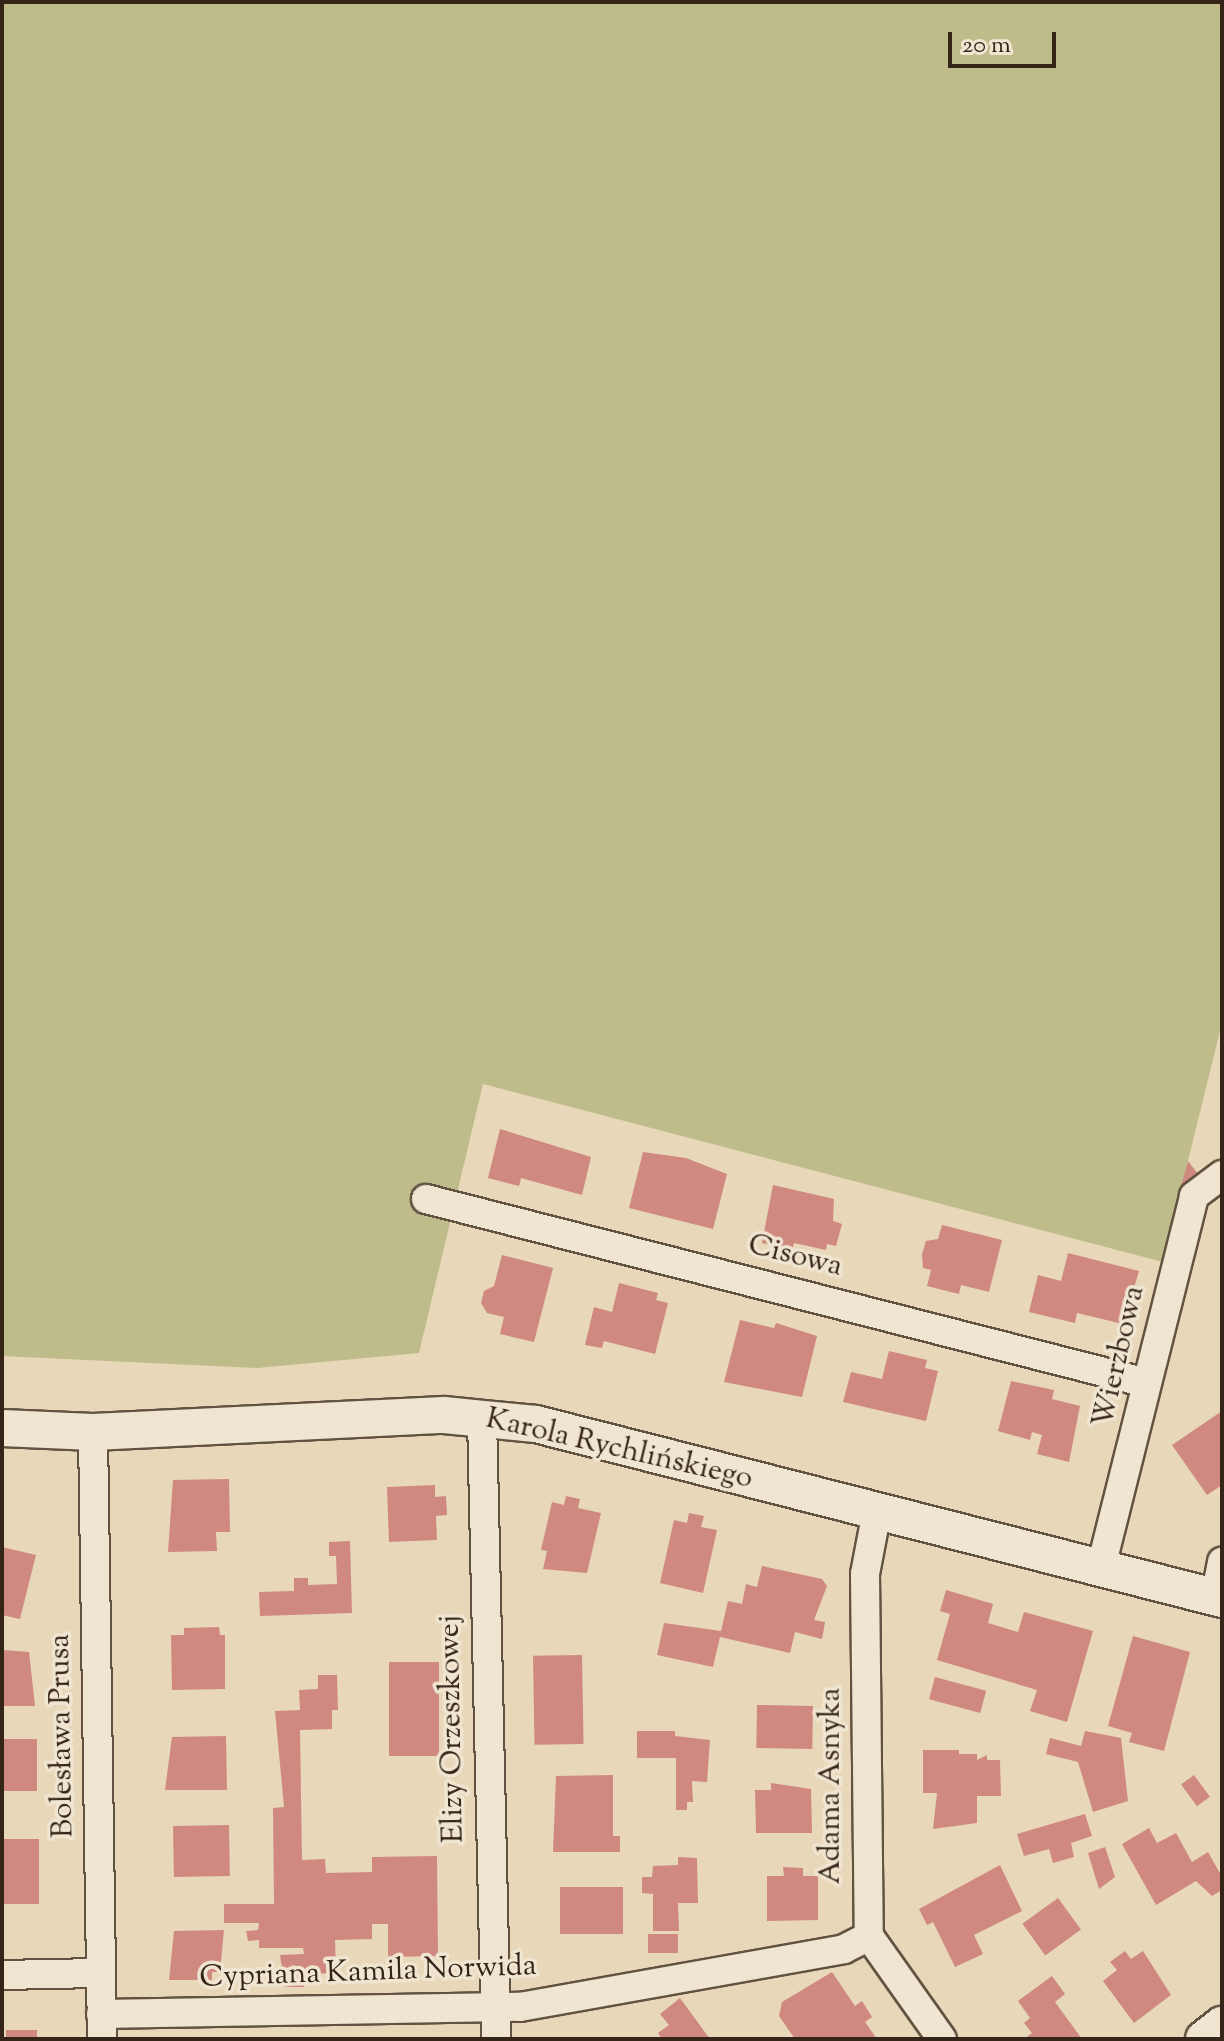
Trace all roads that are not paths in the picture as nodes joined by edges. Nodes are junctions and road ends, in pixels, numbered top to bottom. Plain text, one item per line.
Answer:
1 (1222, 1175) edge
2 (426, 1199) dead end
3 (1147, 1383) junction
4 (482, 1417) junction
5 (2, 1428) edge
6 (93, 1432) junction
7 (877, 1511) junction
8 (1222, 1562) edge
9 (1101, 1567) junction
10 (1218, 1598) edge
11 (869, 1936) junction
12 (101, 1973) junction
13 (2, 1975) edge
14 (492, 2007) junction
15 (1222, 2025) edge
16 (101, 2027) edge
17 (496, 2039) edge
18 (942, 2039) edge
19 (1204, 2039) edge

1 - 3 street, Wierzbowa
2 - 3 street, Cisowa
3 - 9 street, Wierzbowa
4 - 6 street, Karola Rychlińskiego
4 - 7 street, Karola Rychlińskiego
4 - 14 street, Elizy Orzeszkowej
5 - 6 street, Karola Rychlińskiego
6 - 12 street, Bolesława Prusa
7 - 9 street, Karola Rychlińskiego
7 - 11 street, Adama Asnyka
8 - 10 street
9 - 10 street, Karola Rychlińskiego
11 - 14 street, Cypriana Kamila Norwida
11 - 18 street
12 - 13 street
12 - 16 street, Bolesława Prusa
14 - 16 street, Cypriana Kamila Norwida
14 - 17 street, Elizy Orzeszkowej
15 - 19 street

